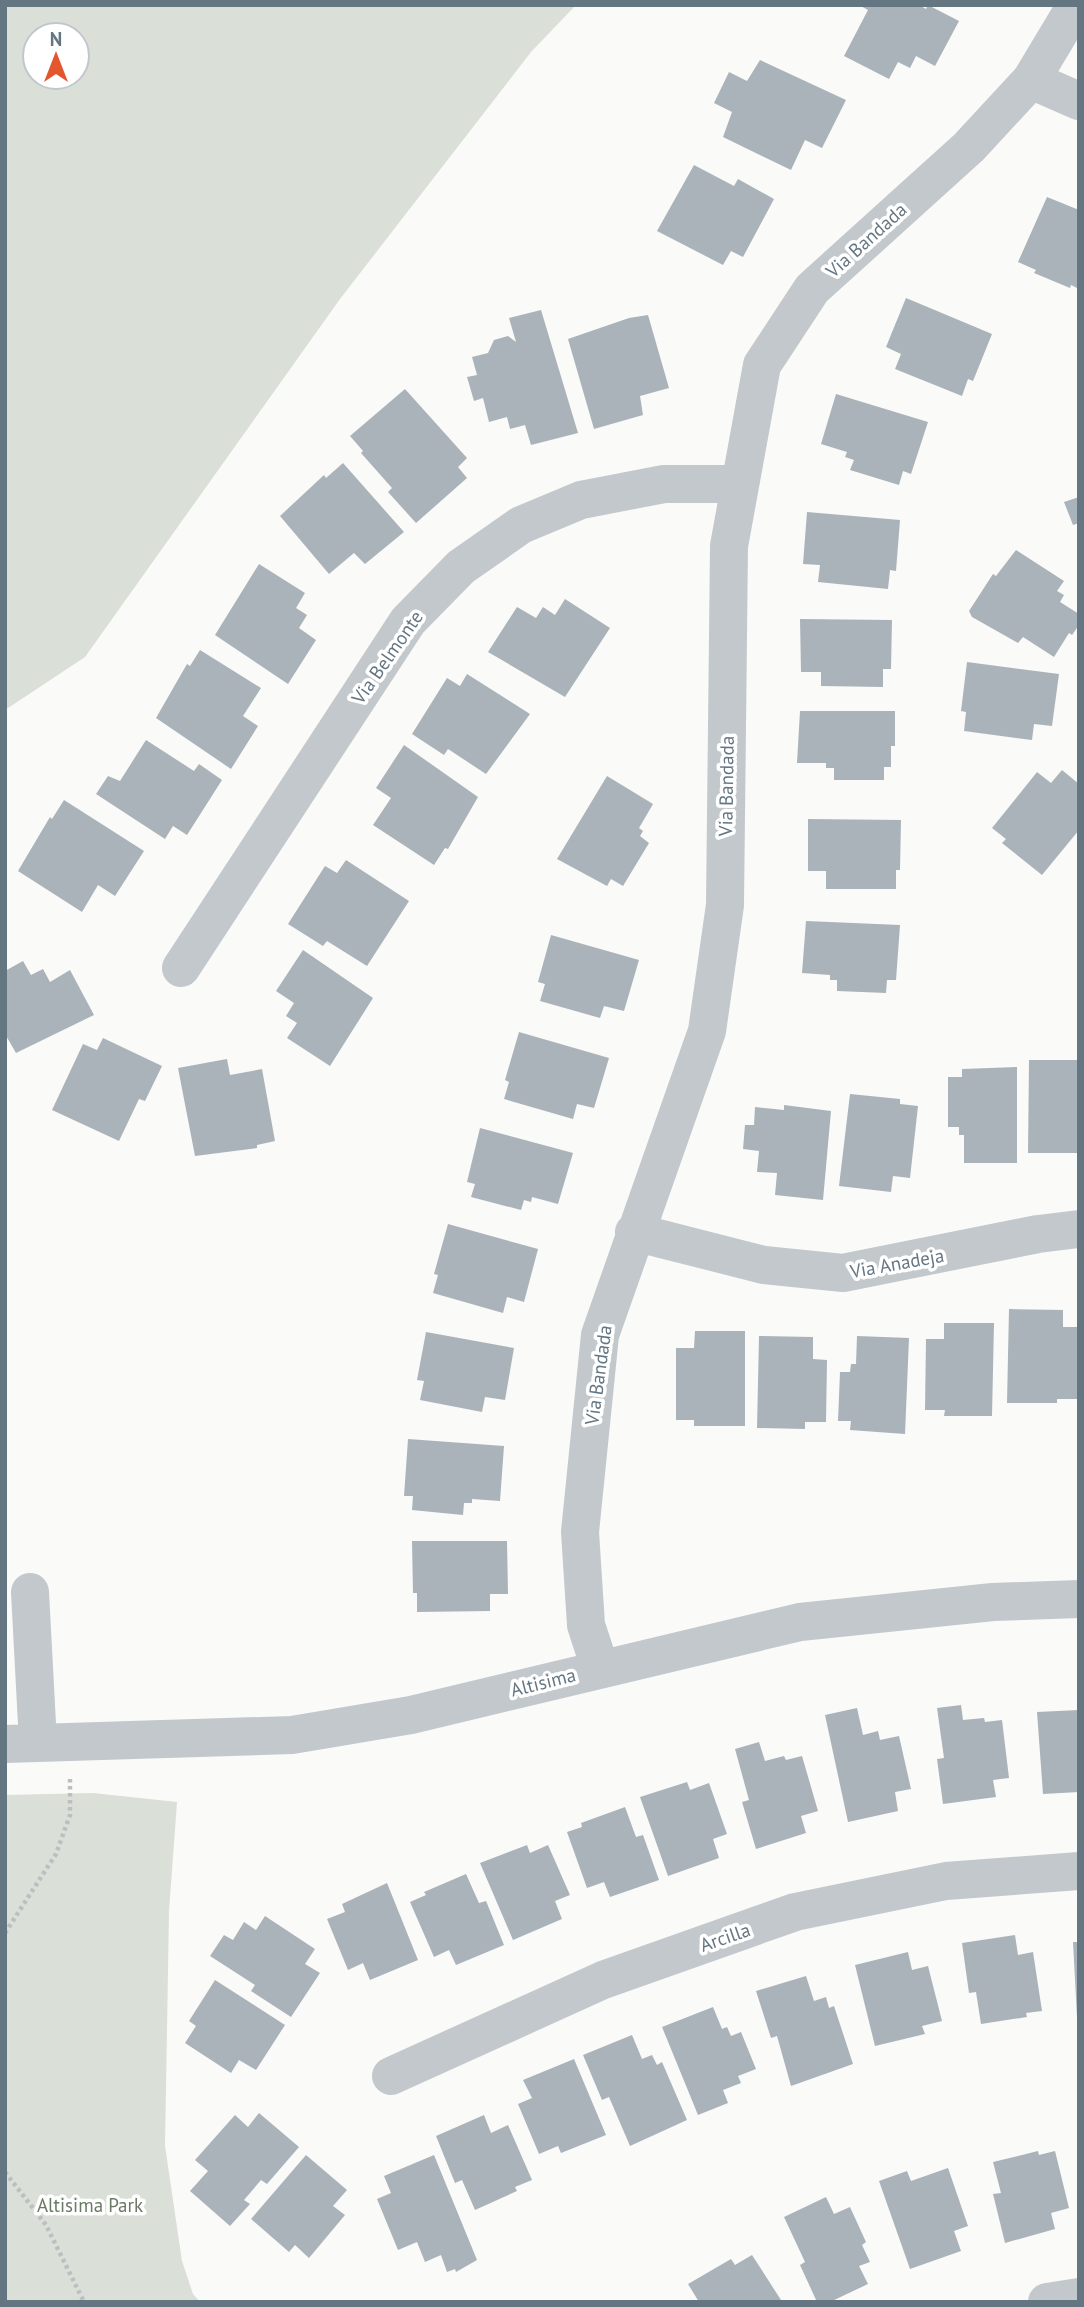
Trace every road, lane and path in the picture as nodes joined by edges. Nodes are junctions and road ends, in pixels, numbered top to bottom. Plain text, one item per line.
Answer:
1 (1076, 5) edge
2 (1031, 80) junction
3 (1079, 101) edge
4 (739, 484) junction
5 (181, 968) dead end
6 (1079, 1229) edge
7 (634, 1232) junction
8 (30, 1592) dead end
9 (1079, 1599) edge
10 (600, 1668) junction
11 (38, 1743) edge
12 (1079, 1871) edge
13 (5, 1933) edge
14 (391, 2076) dead end
15 (5, 2172) edge
16 (1079, 2297) edge
17 (84, 2302) edge
18 (1046, 2302) edge

1 - 2 street, Via Bandada
2 - 3 street
2 - 4 street, Via Bandada
4 - 5 street, Via Belmonte
4 - 7 street, Via Bandada
6 - 7 street, Via Anadeja
7 - 10 street, Via Bandada
8 - 11 street
9 - 10 street, Altisima
10 - 11 street, Altisima
11 - 13 path
12 - 14 street, Arcilla
15 - 17 path
16 - 18 street

